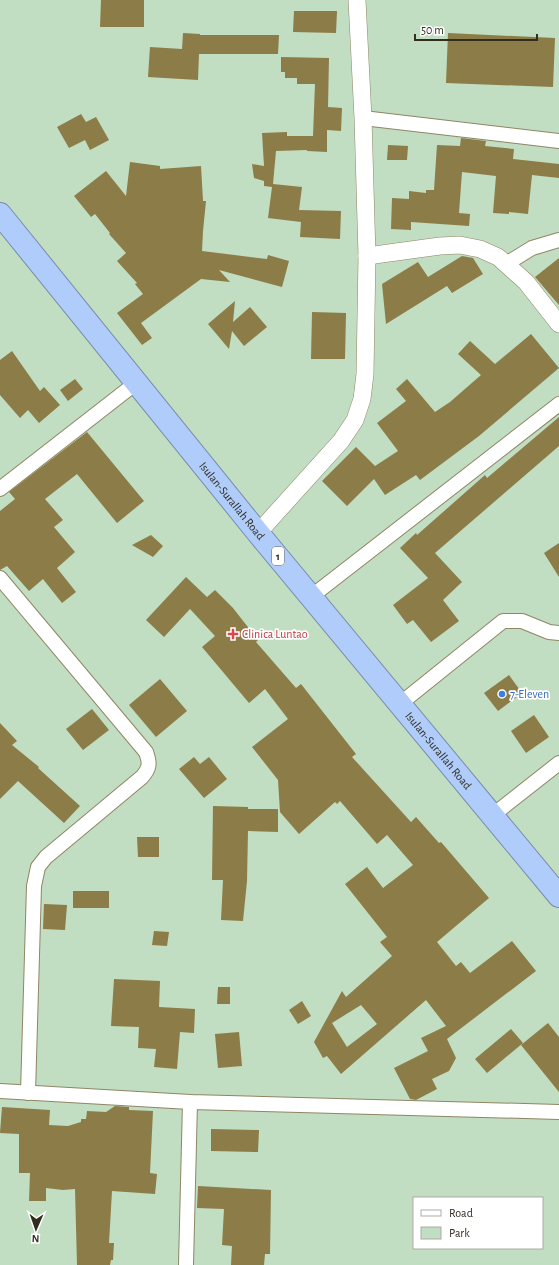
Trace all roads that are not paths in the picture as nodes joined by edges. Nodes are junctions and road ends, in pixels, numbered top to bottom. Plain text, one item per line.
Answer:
1 (357, 0) edge
2 (363, 118) junction
3 (559, 141) edge
4 (0, 214) edge
5 (559, 240) edge
6 (367, 256) junction
7 (506, 264) junction
8 (559, 324) edge
9 (136, 382) junction
10 (559, 404) edge
11 (0, 489) edge
12 (258, 533) junction
13 (0, 578) edge
14 (312, 596) junction
15 (559, 633) edge
16 (401, 703) junction
17 (559, 763) edge
18 (493, 815) junction
19 (559, 896) edge
20 (0, 1091) edge
21 (28, 1093) junction
22 (190, 1102) junction
23 (559, 1112) edge
24 (186, 1265) edge

1 - 2 street
2 - 3 street
2 - 6 street
4 - 9 highway, Isulan-Surallah Road / 1
5 - 7 street
6 - 7 street
6 - 12 street
7 - 8 street
9 - 11 street
9 - 12 highway, Isulan-Surallah Road / 1
10 - 14 street
12 - 14 highway, Isulan-Surallah Road / 1
13 - 21 street
14 - 16 highway, Isulan-Surallah Road / 1
15 - 16 street
16 - 18 highway, Isulan-Surallah Road / 1
17 - 18 street
18 - 19 highway, Isulan-Surallah Road / 1
20 - 21 street
21 - 22 street
22 - 23 street
22 - 24 street

